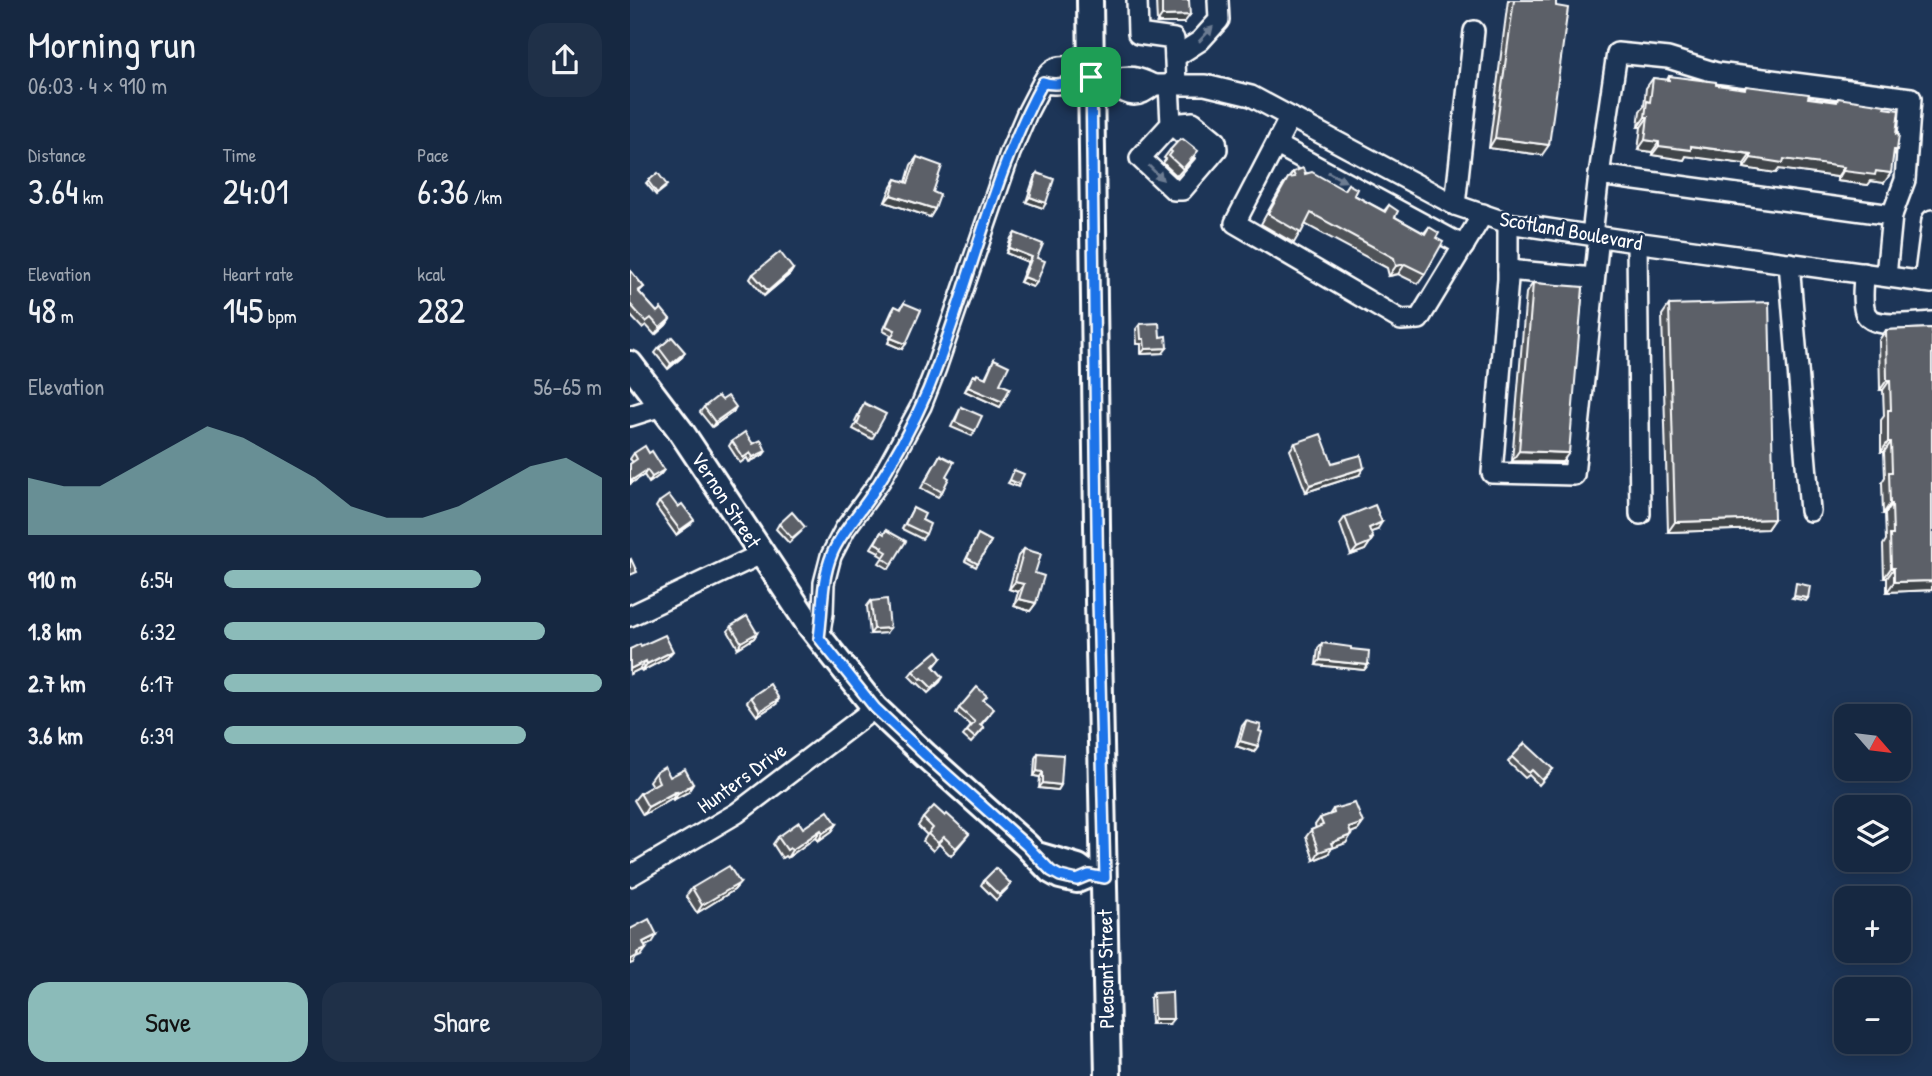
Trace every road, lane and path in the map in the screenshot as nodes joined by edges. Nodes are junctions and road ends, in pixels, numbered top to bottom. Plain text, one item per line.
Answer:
1 (1090, 0) edge
2 (1137, 0) edge
3 (1218, 0) edge
4 (1474, 31) dead end
5 (1175, 57) junction
6 (1101, 80) junction
7 (1167, 85) junction
8 (1290, 117) junction
9 (1176, 123) junction
10 (1277, 145) junction
11 (1599, 175) junction
12 (1455, 205) junction
13 (1483, 214) junction
14 (1892, 215) junction
15 (1932, 220) edge
16 (1508, 223) junction
17 (1596, 235) junction
18 (1931, 242) edge
19 (1637, 243) junction
20 (1464, 246) junction
21 (1789, 263) junction
22 (1508, 270) junction
23 (1864, 273) junction
24 (1886, 276) junction
25 (1594, 278) junction
26 (1928, 282) edge
27 (1932, 322) edge
28 (630, 364) edge
29 (662, 406) junction
30 (630, 416) edge
31 (1810, 511) dead end
32 (1640, 514) dead end
33 (761, 554) junction
34 (630, 616) edge
35 (819, 638) junction
36 (875, 708) junction
37 (630, 876) edge
38 (1097, 876) junction
39 (1108, 1076) edge

1 - 6 main road
2 - 5 street
5 -> 3 street
4 - 12 street
5 - 7 street
6 - 7 street, Scotland Boulevard
6 - 35 street
6 - 38 main road
7 - 8 street, Scotland Boulevard
7 - 9 street
8 - 10 street
8 - 12 street, Scotland Boulevard
9 -> 9 street
10 -> 20 street
10 - 20 street
11 - 14 street
11 - 14 street
11 - 17 street
12 - 13 street, Scotland Boulevard
13 - 16 street, Scotland Boulevard
13 - 20 street
14 - 24 street
15 - 18 street
16 - 17 street, Scotland Boulevard
16 - 22 street
17 - 19 street, Scotland Boulevard
17 - 25 street
18 - 26 street
19 - 21 street, Scotland Boulevard
19 - 32 street
21 - 23 street, Scotland Boulevard
21 - 31 street
22 - 25 street
22 - 25 street
23 - 24 street, Scotland Boulevard
23 - 27 street
24 - 26 street, Scotland Boulevard
28 - 29 main road, Vernon Street
29 - 30 street
29 - 33 main road, Vernon Street
33 - 34 street
33 - 35 main road, Vernon Street
35 - 36 main road
36 - 37 street, Hunters Drive
36 - 38 main road
38 - 39 main road, Pleasant Street

